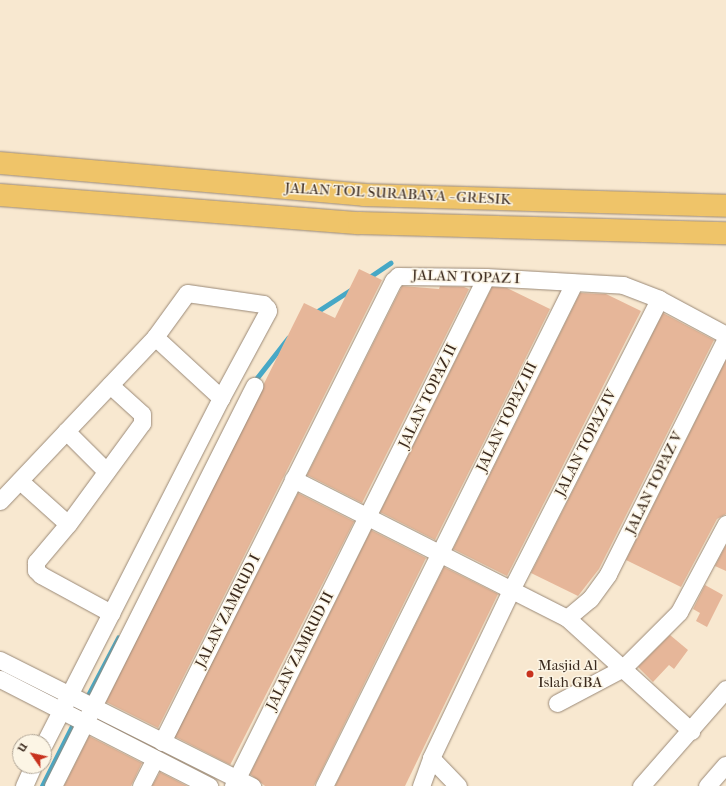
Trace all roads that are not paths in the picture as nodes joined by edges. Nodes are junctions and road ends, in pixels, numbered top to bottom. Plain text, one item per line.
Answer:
1 (0, 163) edge
2 (0, 195) edge
3 (726, 206) edge
4 (726, 233) edge
5 (486, 277) junction
6 (574, 283) junction
7 (659, 299) junction
8 (156, 337) junction
9 (726, 337) edge
10 (110, 385) junction
11 (254, 386) dead end
12 (221, 398) junction
13 (66, 431) junction
14 (106, 471) junction
15 (294, 479) junction
16 (20, 481) junction
17 (0, 501) edge
18 (369, 516) junction
19 (68, 524) junction
20 (726, 524) edge
21 (440, 551) junction
22 (512, 588) junction
23 (131, 602) junction
24 (111, 613) junction
25 (568, 618) junction
26 (0, 660) edge
27 (623, 668) junction
28 (0, 679) edge
29 (725, 693) edge
30 (80, 700) junction
31 (557, 703) dead end
32 (73, 717) junction
33 (691, 731) junction
34 (52, 737) edge
35 (162, 742) junction
36 (431, 758) junction
37 (155, 759) junction
38 (725, 765) dead end
39 (29, 774) edge
40 (234, 782) edge
41 (24, 786) edge
42 (52, 786) edge
43 (142, 786) edge
44 (209, 786) edge
45 (252, 786) edge
46 (324, 786) edge
47 (421, 786) edge
48 (458, 786) edge
49 (641, 786) edge
50 (707, 786) edge

1 - 3 highway, JALAN TOL SURABAYA - GRESIK
2 - 4 highway, JALAN TOL SURABAYA - GRESIK
5 - 6 street, JALAN TOPAZ I
5 - 15 street, JALAN TOPAZ I
5 - 18 street, JALAN TOPAZ II
6 - 7 street, JALAN TOPAZ I
6 - 21 street, JALAN TOPAZ III
7 - 9 street, JALAN TOPAZ I
7 - 22 street, JALAN TOPAZ IV
8 - 10 street
8 - 12 street
8 - 12 street
9 - 25 street, JALAN TOPAZ V
10 - 13 street
10 - 14 street
11 - 23 street
12 - 23 street
13 - 14 street
13 - 16 street
14 - 19 street
15 - 18 street
15 - 35 street, JALAN ZAMRUD I
16 - 17 street
16 - 19 street
18 - 21 street
18 - 40 street, JALAN ZAMRUD II
19 - 24 street
20 - 27 street
21 - 22 street
21 - 46 street, JALAN TOPAZ III
22 - 25 street
22 - 36 street, JALAN TOPAZ IV
23 - 24 street
23 - 30 street
24 - 30 street
25 - 27 street
26 - 30 street
27 - 31 street
27 - 33 street
28 - 32 street
29 - 33 street
30 - 32 street
30 - 32 street
30 - 35 street
32 - 34 street
32 - 37 street
32 - 42 street
33 - 49 street
35 - 40 street
36 - 47 street, JALAN TOPAZ IV
36 - 48 street
37 - 43 street
37 - 44 street
38 - 50 street
39 - 41 street
40 - 45 street

